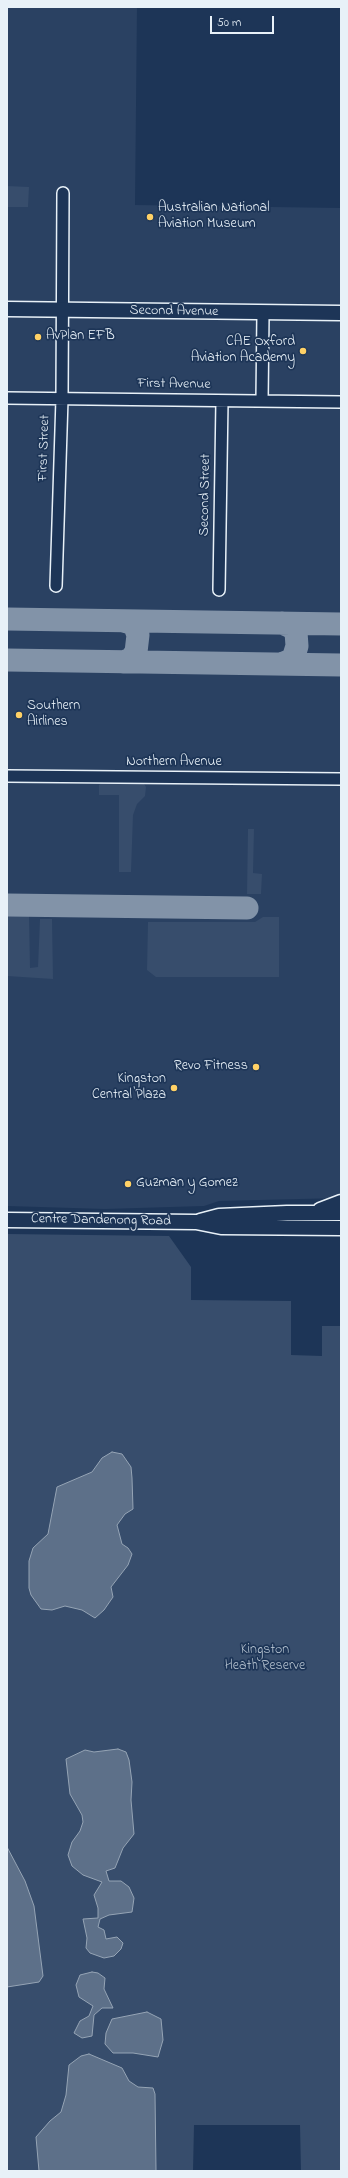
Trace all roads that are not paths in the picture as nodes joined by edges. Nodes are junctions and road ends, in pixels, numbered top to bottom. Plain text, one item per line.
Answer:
1 (63, 193) dead end
2 (7, 309) edge
3 (62, 310) junction
4 (262, 313) junction
5 (341, 314) edge
6 (7, 398) edge
7 (62, 399) junction
8 (222, 401) junction
9 (262, 401) junction
10 (341, 402) edge
11 (56, 586) dead end
12 (219, 590) dead end
13 (7, 776) edge
14 (341, 779) edge
15 (341, 1202) edge
16 (310, 1213) junction
17 (341, 1213) edge
18 (7, 1220) edge
19 (196, 1222) junction
20 (341, 1228) edge

1 - 3 street, First Street
2 - 3 main road, Second Avenue
3 - 4 main road, Second Avenue
3 - 7 street, First Street
4 - 5 main road, Second Avenue
4 - 9 street
6 - 7 street, First Avenue
7 - 8 street, First Avenue
7 - 11 street, First Street
8 - 9 street, First Avenue
8 - 12 street, Second Street
9 - 10 street, First Avenue
13 - 14 street, Northern Avenue
15 - 16 main road
16 - 17 main road, Centre Dandenong Road
16 - 19 main road, Centre Dandenong Road
18 - 19 main road, Centre Dandenong Road
19 - 20 main road, Centre Dandenong Road

